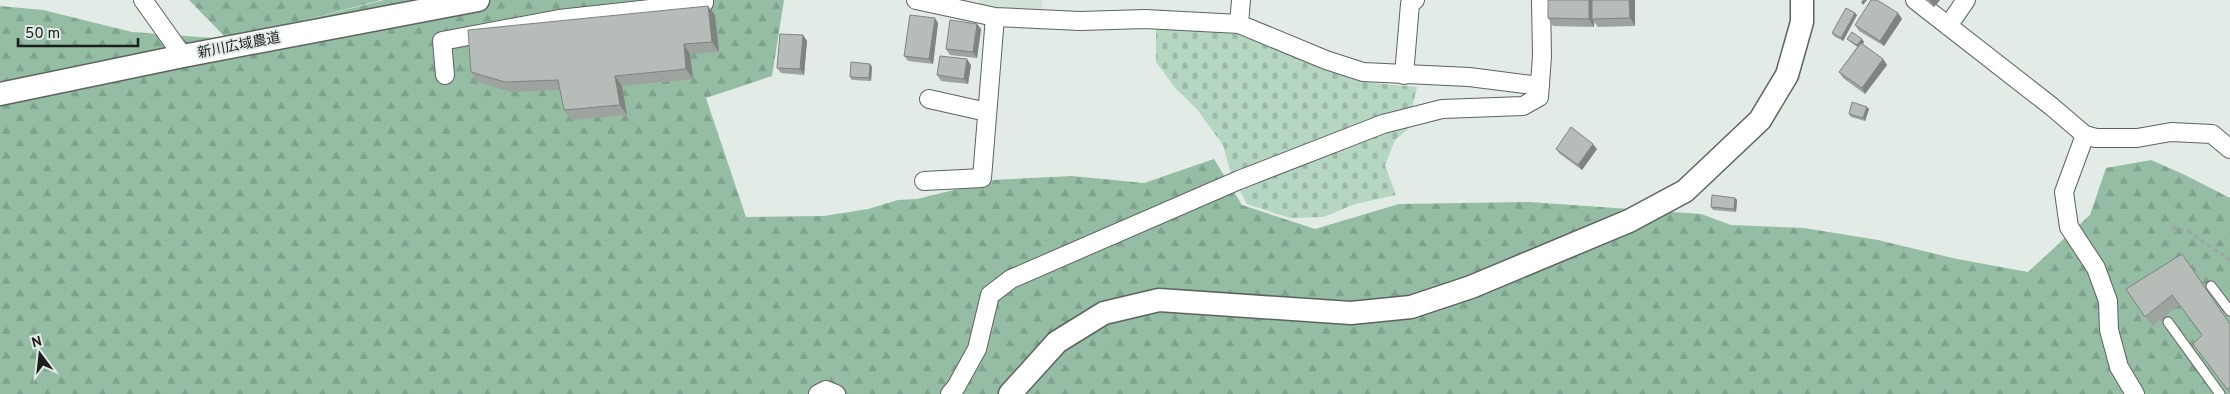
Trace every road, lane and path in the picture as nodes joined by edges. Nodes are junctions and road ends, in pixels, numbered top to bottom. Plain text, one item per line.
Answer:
1 (142, 0) edge
2 (478, 0) edge
3 (704, 0) edge
4 (916, 0) edge
5 (1241, 0) edge
6 (1416, 0) edge
7 (1541, 0) edge
8 (1802, 0) edge
9 (1915, 0) edge
10 (1966, 0) edge
11 (970, 7) edge
12 (995, 17) junction
13 (1239, 24) junction
14 (1948, 26) junction
15 (183, 56) junction
16 (445, 75) dead end
17 (1404, 76) junction
18 (1540, 86) junction
19 (0, 94) edge
20 (929, 99) dead end
21 (988, 112) junction
22 (2085, 136) junction
23 (2230, 149) edge
24 (924, 181) dead end
25 (2172, 228) dead end
26 (2230, 260) edge
27 (2211, 286) dead end
28 (2230, 311) edge
29 (2168, 322) dead end
30 (818, 394) edge
31 (836, 394) edge
32 (950, 394) edge
33 (1010, 394) edge
34 (2135, 394) edge
35 (2220, 394) edge

1 - 15 street
2 - 15 street, 新川広域農道
3 - 16 street
4 - 11 street
5 - 13 street
6 - 17 street
7 - 18 street
8 - 33 street
9 - 14 street
10 - 14 street
11 - 12 street
12 - 13 street
12 - 21 street
13 - 17 street
14 - 22 street
15 - 19 street, 新川広域農道
17 - 18 street
18 - 32 street
20 - 21 street
21 - 24 street
22 - 23 street
22 - 34 street
25 - 26 path
27 - 28 lane
29 - 35 lane
30 - 31 street

